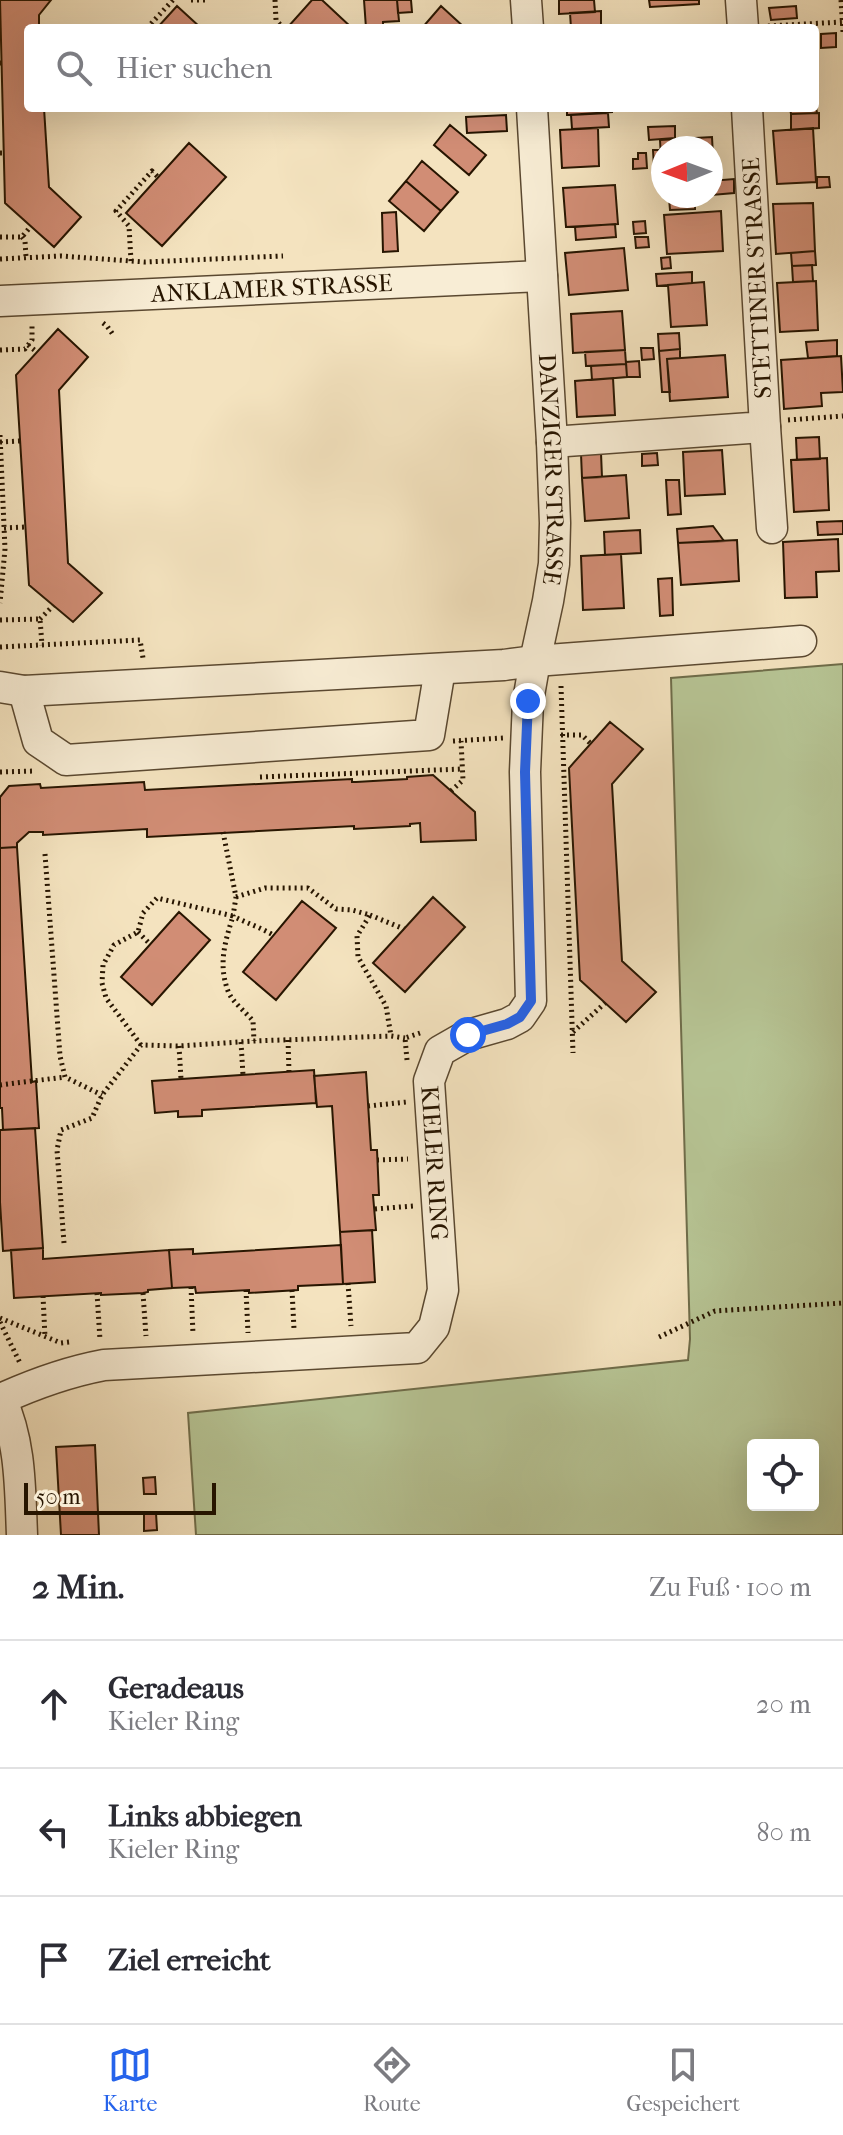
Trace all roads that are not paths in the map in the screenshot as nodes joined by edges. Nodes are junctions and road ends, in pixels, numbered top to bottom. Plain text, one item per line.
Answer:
1 (526, 0) edge
2 (741, 0) edge
3 (528, 24) edge
4 (741, 24) edge
5 (532, 112) edge
6 (747, 112) edge
7 (542, 276) junction
8 (0, 301) edge
9 (765, 425) junction
10 (552, 442) junction
11 (772, 528) dead end
12 (801, 641) dead end
13 (548, 660) junction
14 (440, 669) junction
15 (12, 689) edge
16 (0, 1399) edge
17 (9, 1468) edge
18 (22, 1535) edge

1 - 3 street
2 - 4 street
5 - 7 street, DANZIGER STRASSE
6 - 9 street, STETTINER STRASSE
7 - 8 street, ANKLAMER STRASSE
7 - 10 street, DANZIGER STRASSE
9 - 10 street, STETTINER STRASSE
9 - 11 street
10 - 13 street, DANZIGER STRASSE
12 - 13 street
13 - 14 street
13 - 16 street, KIELER RING
14 - 15 street
14 - 15 street
16 - 17 street
17 - 18 street

